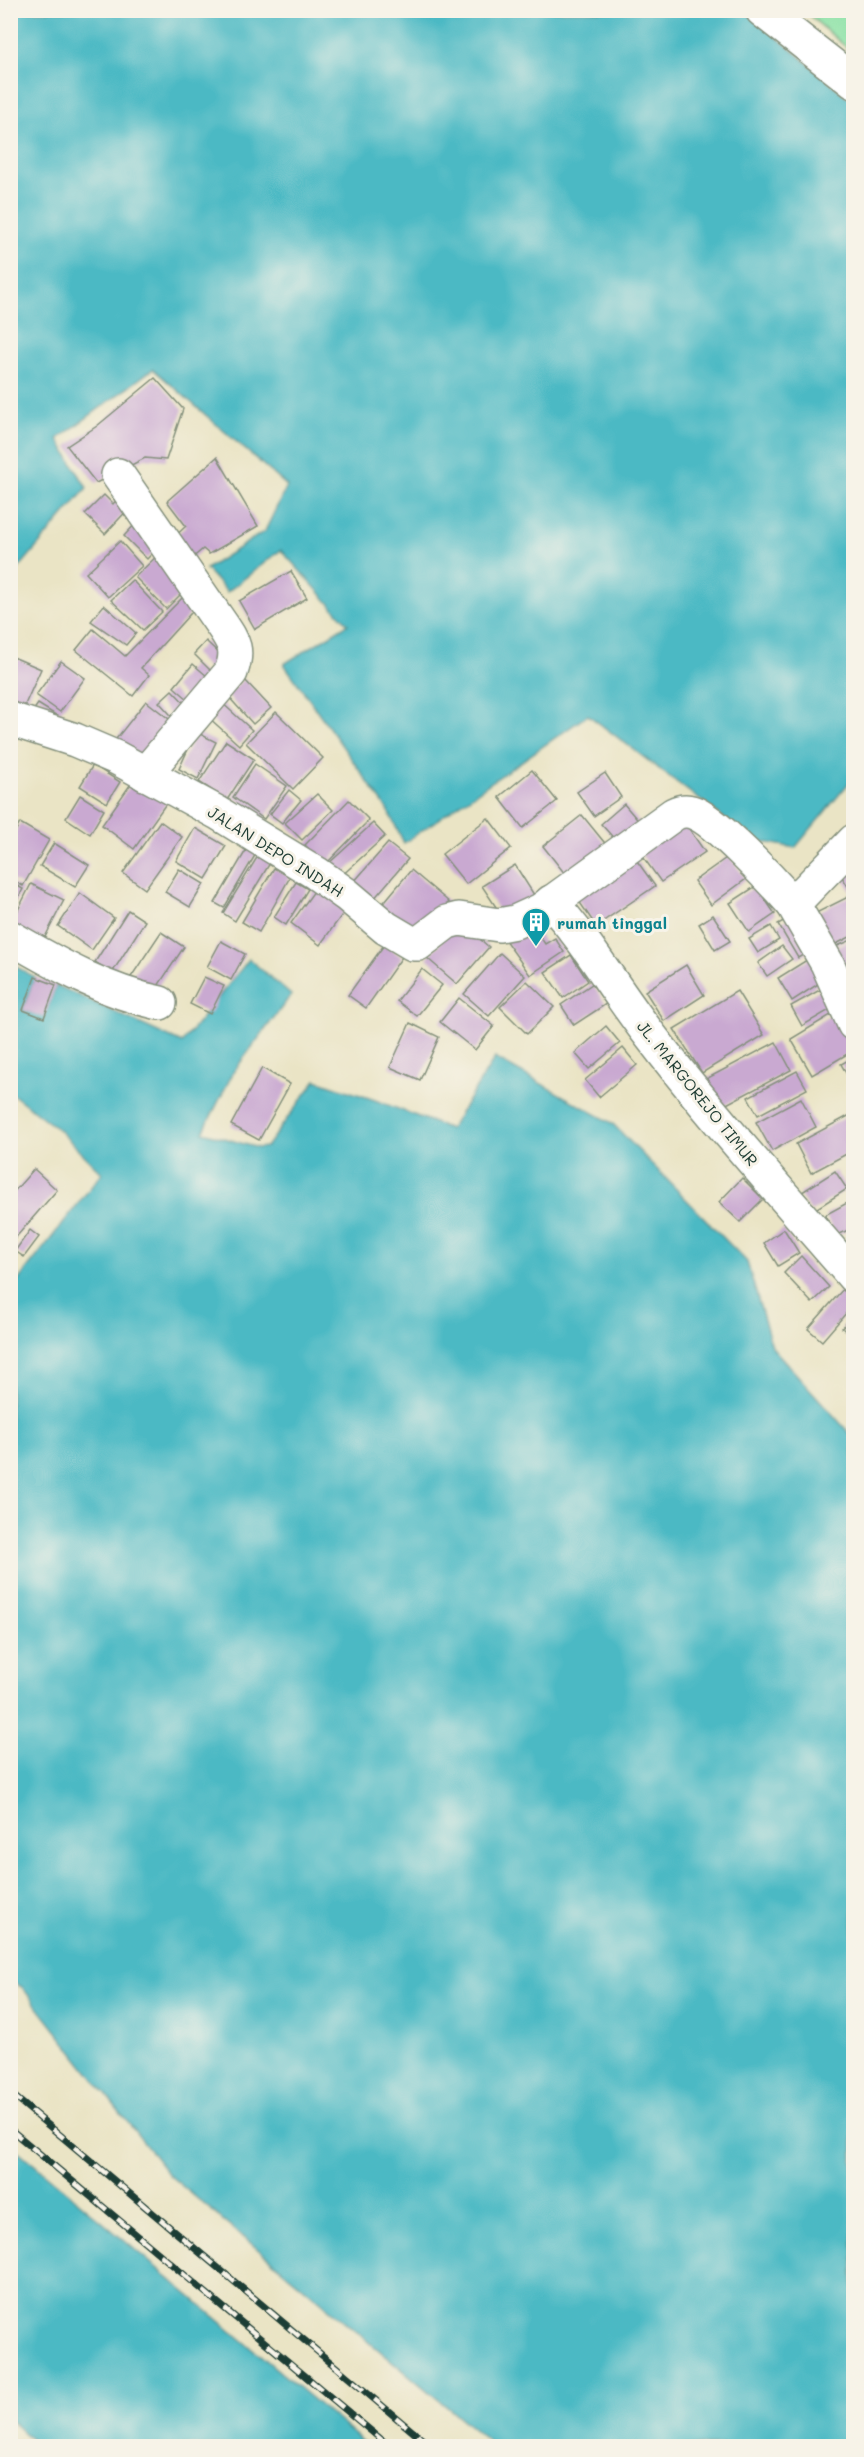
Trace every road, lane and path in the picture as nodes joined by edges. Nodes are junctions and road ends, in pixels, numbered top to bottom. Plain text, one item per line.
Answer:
1 (762, 10) edge
2 (854, 82) edge
3 (118, 475) dead end
4 (10, 719) edge
5 (145, 774) junction
6 (854, 841) edge
7 (551, 902) junction
8 (793, 904) junction
9 (10, 937) edge
10 (160, 1003) dead end
11 (854, 1024) edge
12 (849, 1272) edge

1 - 2 street
3 - 5 street
4 - 5 street, JALAN DEPO INDAH
5 - 7 street, JALAN DEPO INDAH
6 - 8 street
7 - 8 street, JALAN DEPO INDAH
7 - 12 street, JL. MARGOREJO TIMUR
8 - 11 street
9 - 10 street

